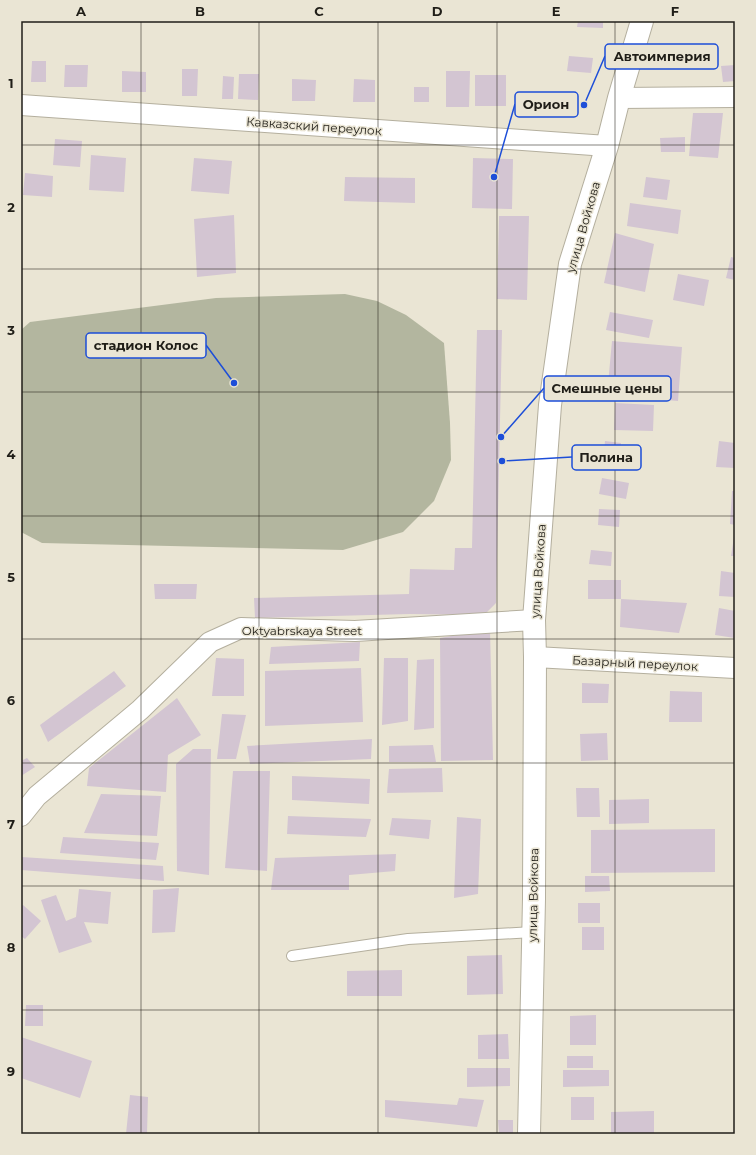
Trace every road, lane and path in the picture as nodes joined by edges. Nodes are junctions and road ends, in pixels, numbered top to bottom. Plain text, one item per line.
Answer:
1 (642, 21) edge
2 (735, 97) edge
3 (619, 98) junction
4 (21, 105) edge
5 (607, 146) junction
6 (534, 620) junction
7 (535, 657) junction
8 (735, 668) edge
9 (21, 816) edge
10 (533, 932) junction
11 (292, 956) dead end
12 (529, 1134) edge

1 - 3 street, улица Войкова
2 - 3 street
3 - 5 street, улица Войкова
4 - 5 street, Кавказский переулок
5 - 6 street, улица Войкова
6 - 7 street, улица Войкова
6 - 9 street, Oktyabrskaya Street
7 - 8 street, Базарный переулок
7 - 10 street, улица Войкова
10 - 11 lane
10 - 12 street, улица Войкова

